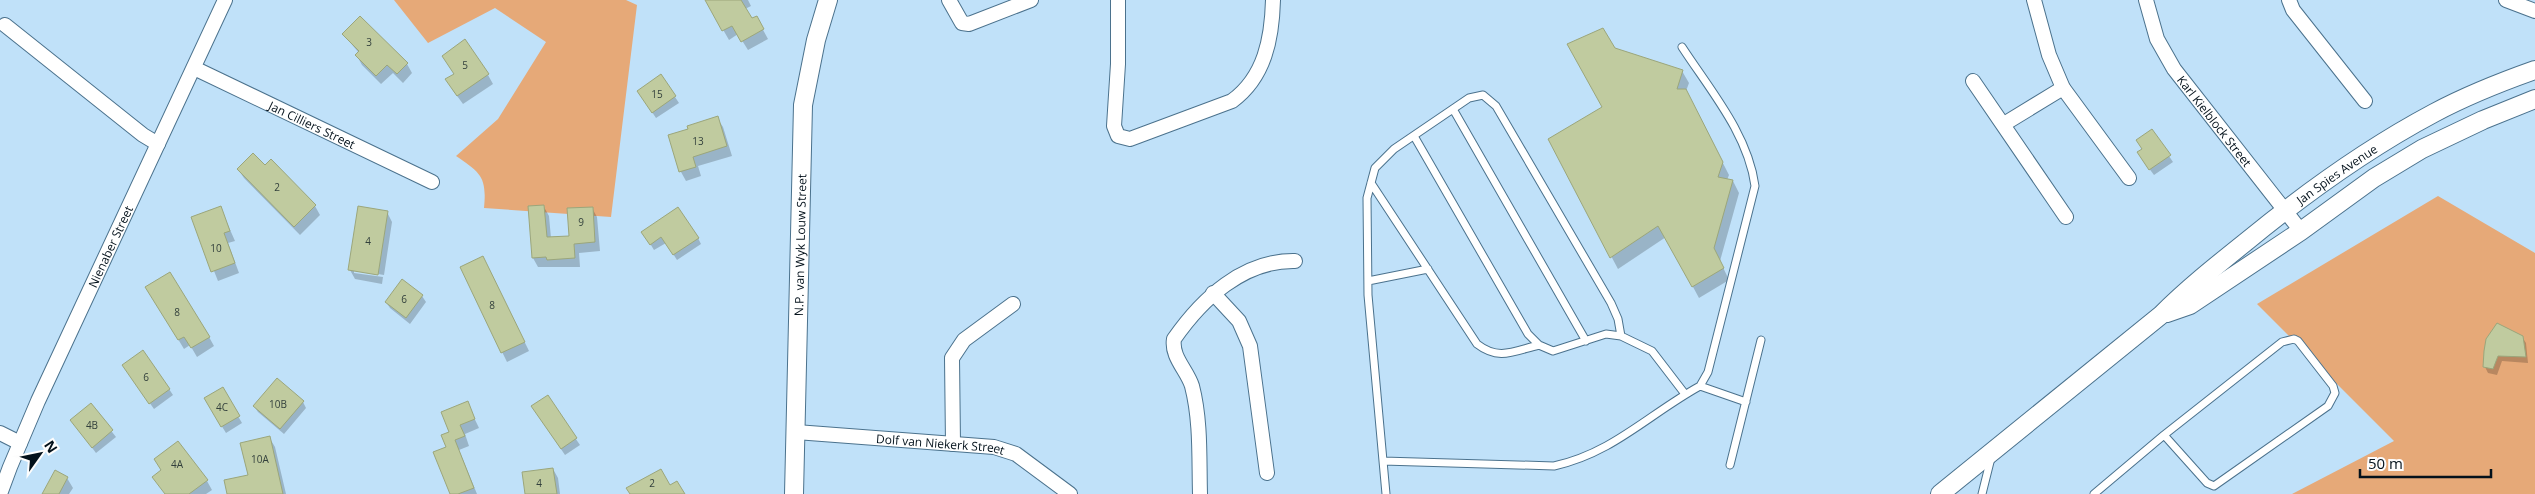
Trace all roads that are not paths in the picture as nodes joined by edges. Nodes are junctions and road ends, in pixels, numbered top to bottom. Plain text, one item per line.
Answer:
1 (225, 0) edge
2 (828, 0) edge
3 (949, 0) edge
4 (1031, 0) edge
5 (1118, 0) edge
6 (1273, 0) edge
7 (2034, 0) edge
8 (2146, 0) edge
9 (2289, 0) edge
10 (2506, 0) edge
11 (2535, 11) edge
12 (5, 25) dead end
13 (1682, 47) dead end
14 (194, 68) junction
15 (2535, 70) edge
16 (1973, 81) dead end
17 (2535, 82) edge
18 (2063, 88) junction
19 (2470, 96) junction
20 (2535, 99) edge
21 (2365, 101) dead end
22 (1453, 109) junction
23 (2004, 124) junction
24 (1414, 136) junction
25 (158, 144) junction
26 (2129, 178) dead end
27 (432, 182) dead end
28 (1371, 183) junction
29 (2285, 209) junction
30 (2066, 217) dead end
31 (2301, 231) junction
32 (1295, 261) dead end
33 (1428, 270) junction
34 (1368, 281) junction
35 (1214, 293) junction
36 (1013, 304) dead end
37 (2161, 315) junction
38 (1621, 336) junction
39 (1761, 340) dead end
40 (1586, 341) junction
41 (1539, 345) junction
42 (1700, 386) junction
43 (1685, 394) junction
44 (1746, 402) junction
45 (0, 432) edge
46 (796, 432) junction
47 (2164, 435) junction
48 (20, 443) junction
49 (953, 444) junction
50 (1992, 453) junction
51 (1383, 461) junction
52 (1730, 465) dead end
53 (1267, 473) dead end
54 (1948, 491) edge
55 (0, 494) edge
56 (794, 494) edge
57 (1070, 494) edge
58 (1200, 494) edge
59 (1386, 494) edge
60 (1982, 494) edge
61 (2094, 494) edge

1 - 14 street, Nienaber Street
2 - 46 street, N.P. van Wyk Louw Street
3 - 4 street
5 - 6 street
7 - 18 street
8 - 29 street, Karl Kielblock Street
9 - 21 street
10 - 11 street
12 - 25 street
13 - 42 lane
14 - 25 street, Nienaber Street
14 - 27 street, Jan Cilliers Street
15 - 19 street, Jan Spies Avenue
16 - 23 street
17 - 19 street
18 - 23 street
18 - 26 street
19 - 29 street, Jan Spies Avenue
20 - 31 street, Jan Spies Avenue
22 - 24 lane
22 - 38 lane
22 - 40 lane
23 - 30 street
24 - 28 lane
24 - 41 lane
25 - 48 street, Nienaber Street
28 - 33 lane
28 - 34 lane
29 - 31 street, Karl Kielblock Street
29 - 37 street, Jan Spies Avenue
31 - 37 street, Jan Spies Avenue
32 - 35 street
33 - 34 lane
33 - 41 lane
34 - 51 lane
35 - 53 street
35 - 58 street
36 - 49 street
37 - 50 street, Jan Spies Avenue
38 - 40 lane
38 - 43 lane
39 - 44 lane
40 - 41 lane
42 - 43 lane
42 - 44 lane
43 - 51 lane
44 - 52 lane
45 - 48 street
46 - 49 street, Dolf van Niekerk Street
46 - 56 street, N.P. van Wyk Louw Street
47 - 47 lane
47 - 61 lane
48 - 55 street, Nienaber Street
49 - 57 street, Dolf van Niekerk Street
50 - 54 street, Jan Spies Avenue
50 - 60 lane
51 - 59 lane

